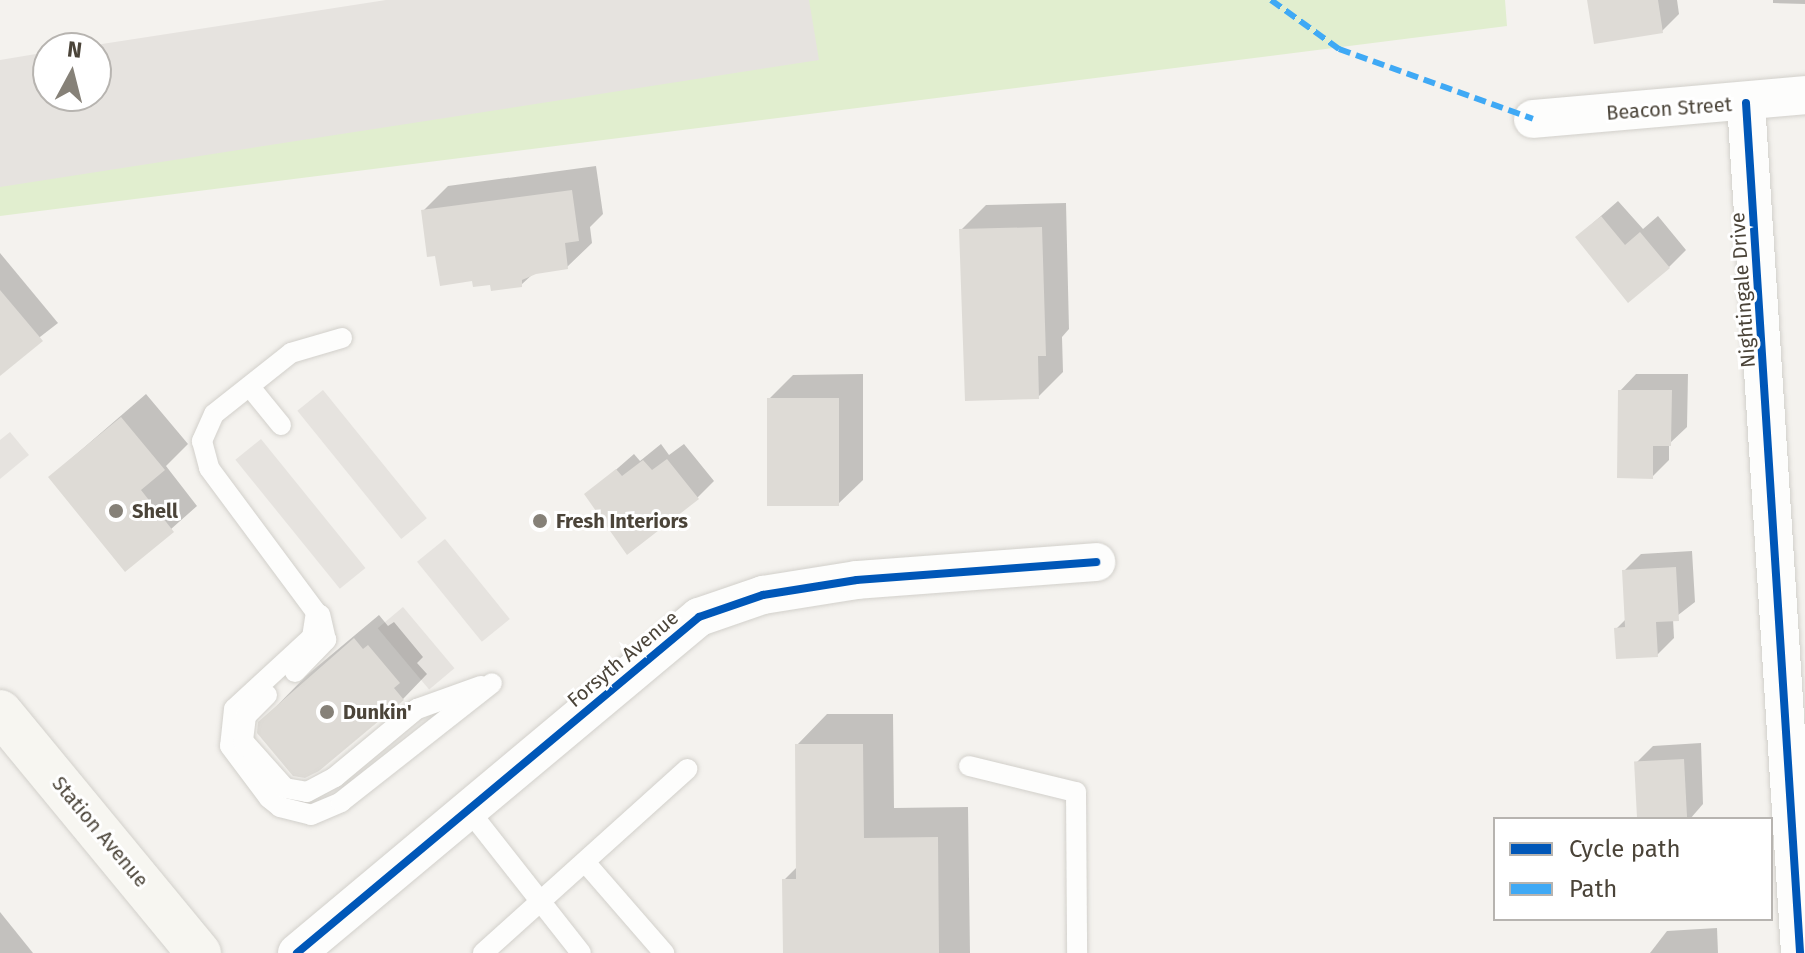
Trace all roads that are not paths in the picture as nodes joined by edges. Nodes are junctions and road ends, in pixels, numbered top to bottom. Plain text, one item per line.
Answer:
1 (1805, 95) edge
2 (1746, 103) junction
3 (1533, 119) dead end
4 (342, 338) dead end
5 (250, 387) junction
6 (281, 425) dead end
7 (1096, 562) dead end
8 (492, 683) dead end
9 (0, 712) edge
10 (969, 766) dead end
11 (687, 769) dead end
12 (467, 808) junction
13 (585, 862) junction
14 (539, 903) junction
15 (199, 953) edge
16 (297, 953) edge
17 (483, 953) edge
18 (581, 953) edge
19 (664, 953) edge
20 (1077, 953) edge
21 (1800, 953) edge

1 - 2 street, Beacon Street
2 - 3 street, Beacon Street
2 - 21 street, Nightingale Drive
4 - 5 lane
5 - 6 lane
5 - 8 lane
7 - 12 street, Forsyth Avenue
9 - 15 main road, Station Avenue
10 - 20 lane
11 - 13 lane
12 - 14 lane
12 - 16 street, Forsyth Avenue
13 - 14 lane
13 - 19 lane
14 - 17 lane
14 - 18 lane

